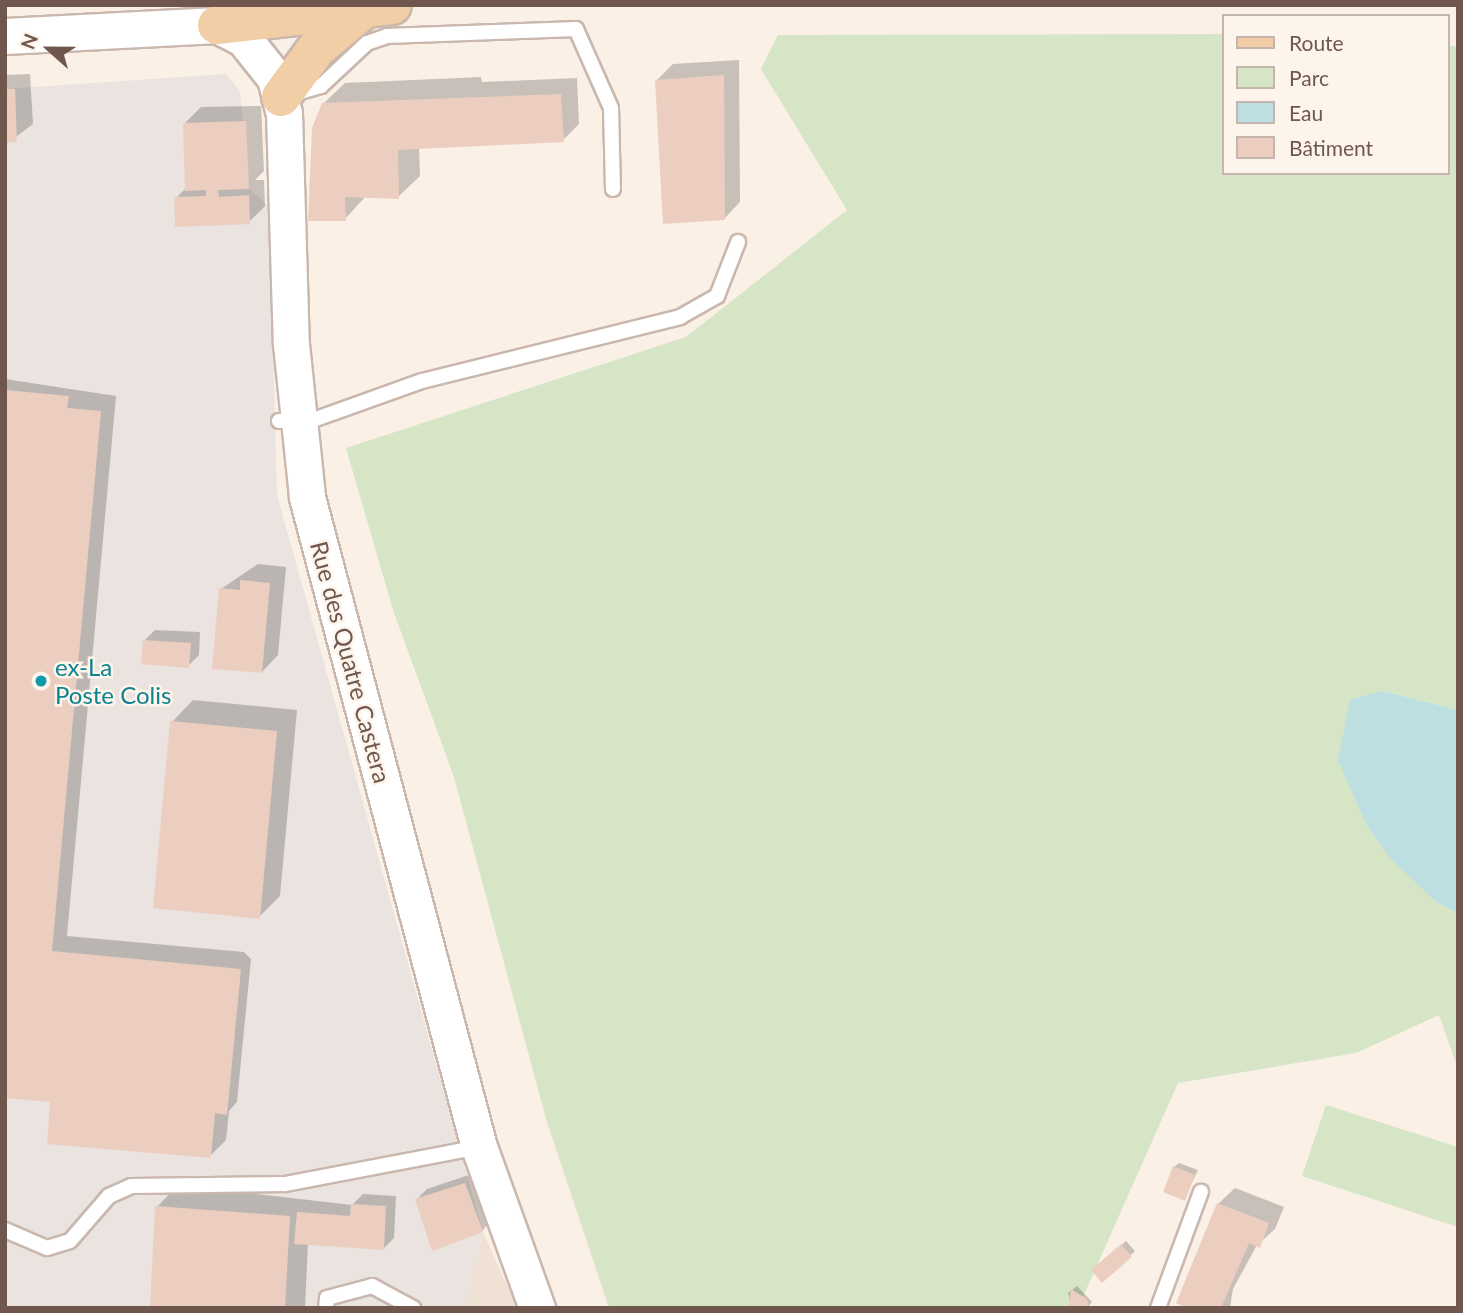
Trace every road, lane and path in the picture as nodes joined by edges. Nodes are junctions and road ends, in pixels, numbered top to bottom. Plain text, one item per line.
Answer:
1 (378, 7) edge
2 (217, 25) junction
3 (5, 36) edge
4 (281, 97) junction
5 (613, 189) dead end
6 (738, 242) dead end
7 (287, 421) junction
8 (479, 1147) junction
9 (1201, 1192) dead end
10 (5, 1230) edge
11 (326, 1308) edge
12 (413, 1308) edge
13 (537, 1308) edge
14 (1158, 1308) edge

1 - 2 main road
1 - 4 main road
2 - 3 street
2 - 4 street, Rue des Quatre Castera
4 - 5 lane
4 - 7 street, Rue des Quatre Castera
6 - 7 lane
7 - 8 street, Rue des Quatre Castera
8 - 10 lane
8 - 13 street, Rue des Quatre Castera
9 - 14 lane
11 - 12 lane

